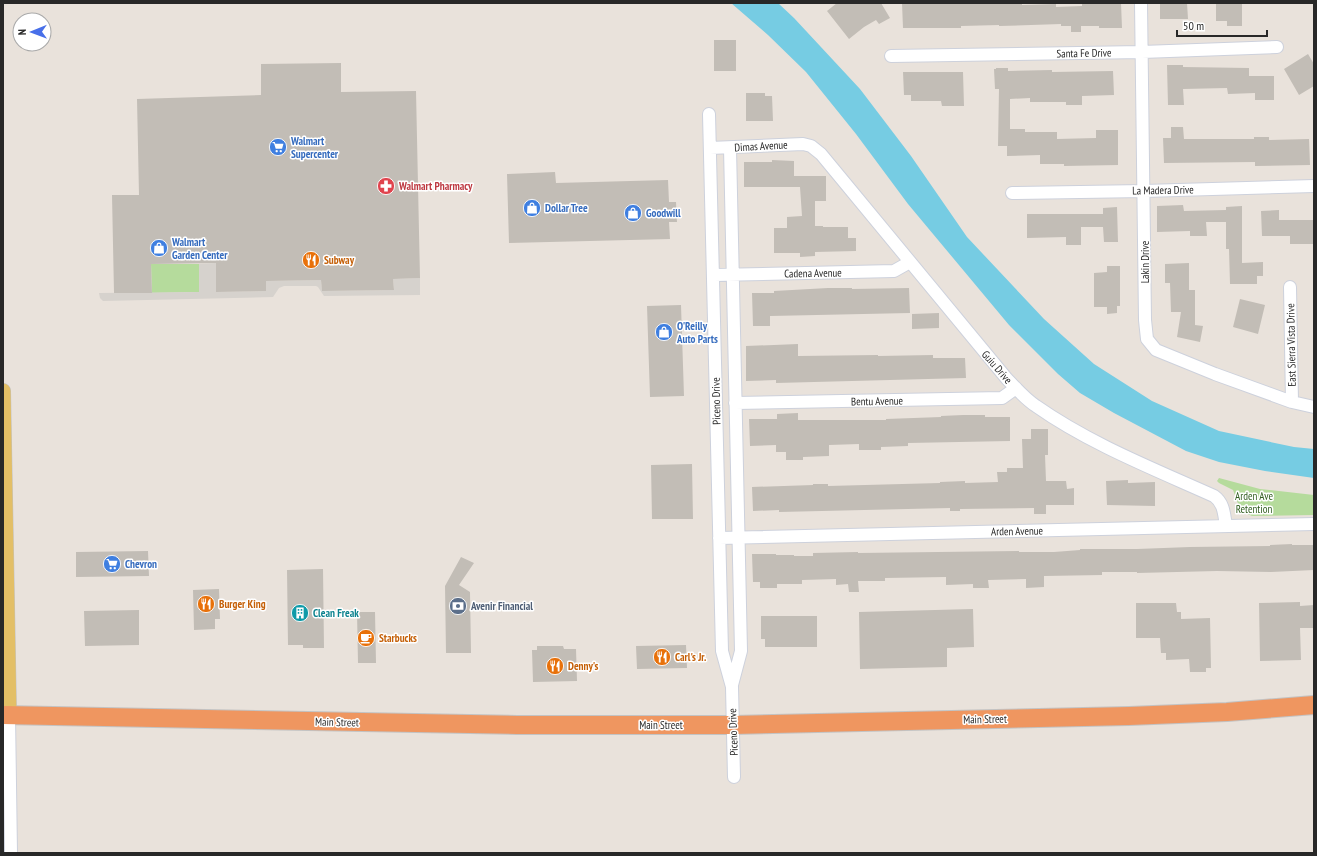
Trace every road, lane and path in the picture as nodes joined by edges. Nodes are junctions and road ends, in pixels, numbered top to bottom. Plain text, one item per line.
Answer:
1 (1141, 3) edge
2 (1277, 47) dead end
3 (1142, 52) junction
4 (891, 56) dead end
5 (709, 114) dead end
6 (811, 146) joint
7 (710, 148) junction
8 (730, 148) junction
9 (1314, 186) edge
10 (1144, 191) junction
11 (1012, 193) dead end
12 (910, 262) junction
13 (733, 274) junction
14 (714, 275) junction
15 (1290, 287) dead end
16 (1016, 388) junction
17 (3, 391) edge
18 (1292, 402) junction
19 (735, 403) junction
20 (1314, 407) edge
21 (1314, 524) edge
22 (1226, 526) junction
23 (719, 538) junction
24 (738, 538) junction
25 (732, 687) junction
26 (1314, 705) edge
27 (6, 715) edge
28 (733, 725) junction
29 (734, 777) dead end
30 (11, 853) edge

1 - 3 street, Lakin Drive
2 - 3 street, Santa Fe Drive
3 - 4 street, Santa Fe Drive
3 - 10 street, Lakin Drive
5 - 7 street, Piceno Drive
6 - 8 street, Dimas Avenue
6 - 12 street, Guiu Drive
7 - 8 street, Dimas Avenue
7 - 14 street, Piceno Drive
8 - 13 street, Piceno Drive
9 - 10 street, La Madera Drive
10 - 11 street, La Madera Drive
10 - 18 street, Lakin Drive
12 - 13 street, Cadena Avenue
12 - 16 street, Guiu Drive
13 - 14 street, Cadena Avenue
13 - 19 street, Piceno Drive
14 - 23 street, Piceno Drive
15 - 18 street, East Sierra Vista Drive
16 - 19 street, Bentu Avenue
16 - 22 street, Guiu Drive
17 - 27 main road
18 - 20 street, Lakin Drive
19 - 24 street, Piceno Drive
21 - 22 street, Arden Avenue
22 - 24 street, Arden Avenue
23 - 24 street, Arden Avenue
23 - 25 street, Piceno Drive
24 - 25 street, Piceno Drive
25 - 28 street, Piceno Drive
26 - 28 highway, Main Street
27 - 28 highway, Main Street
27 - 30 street
28 - 29 street, Piceno Drive

